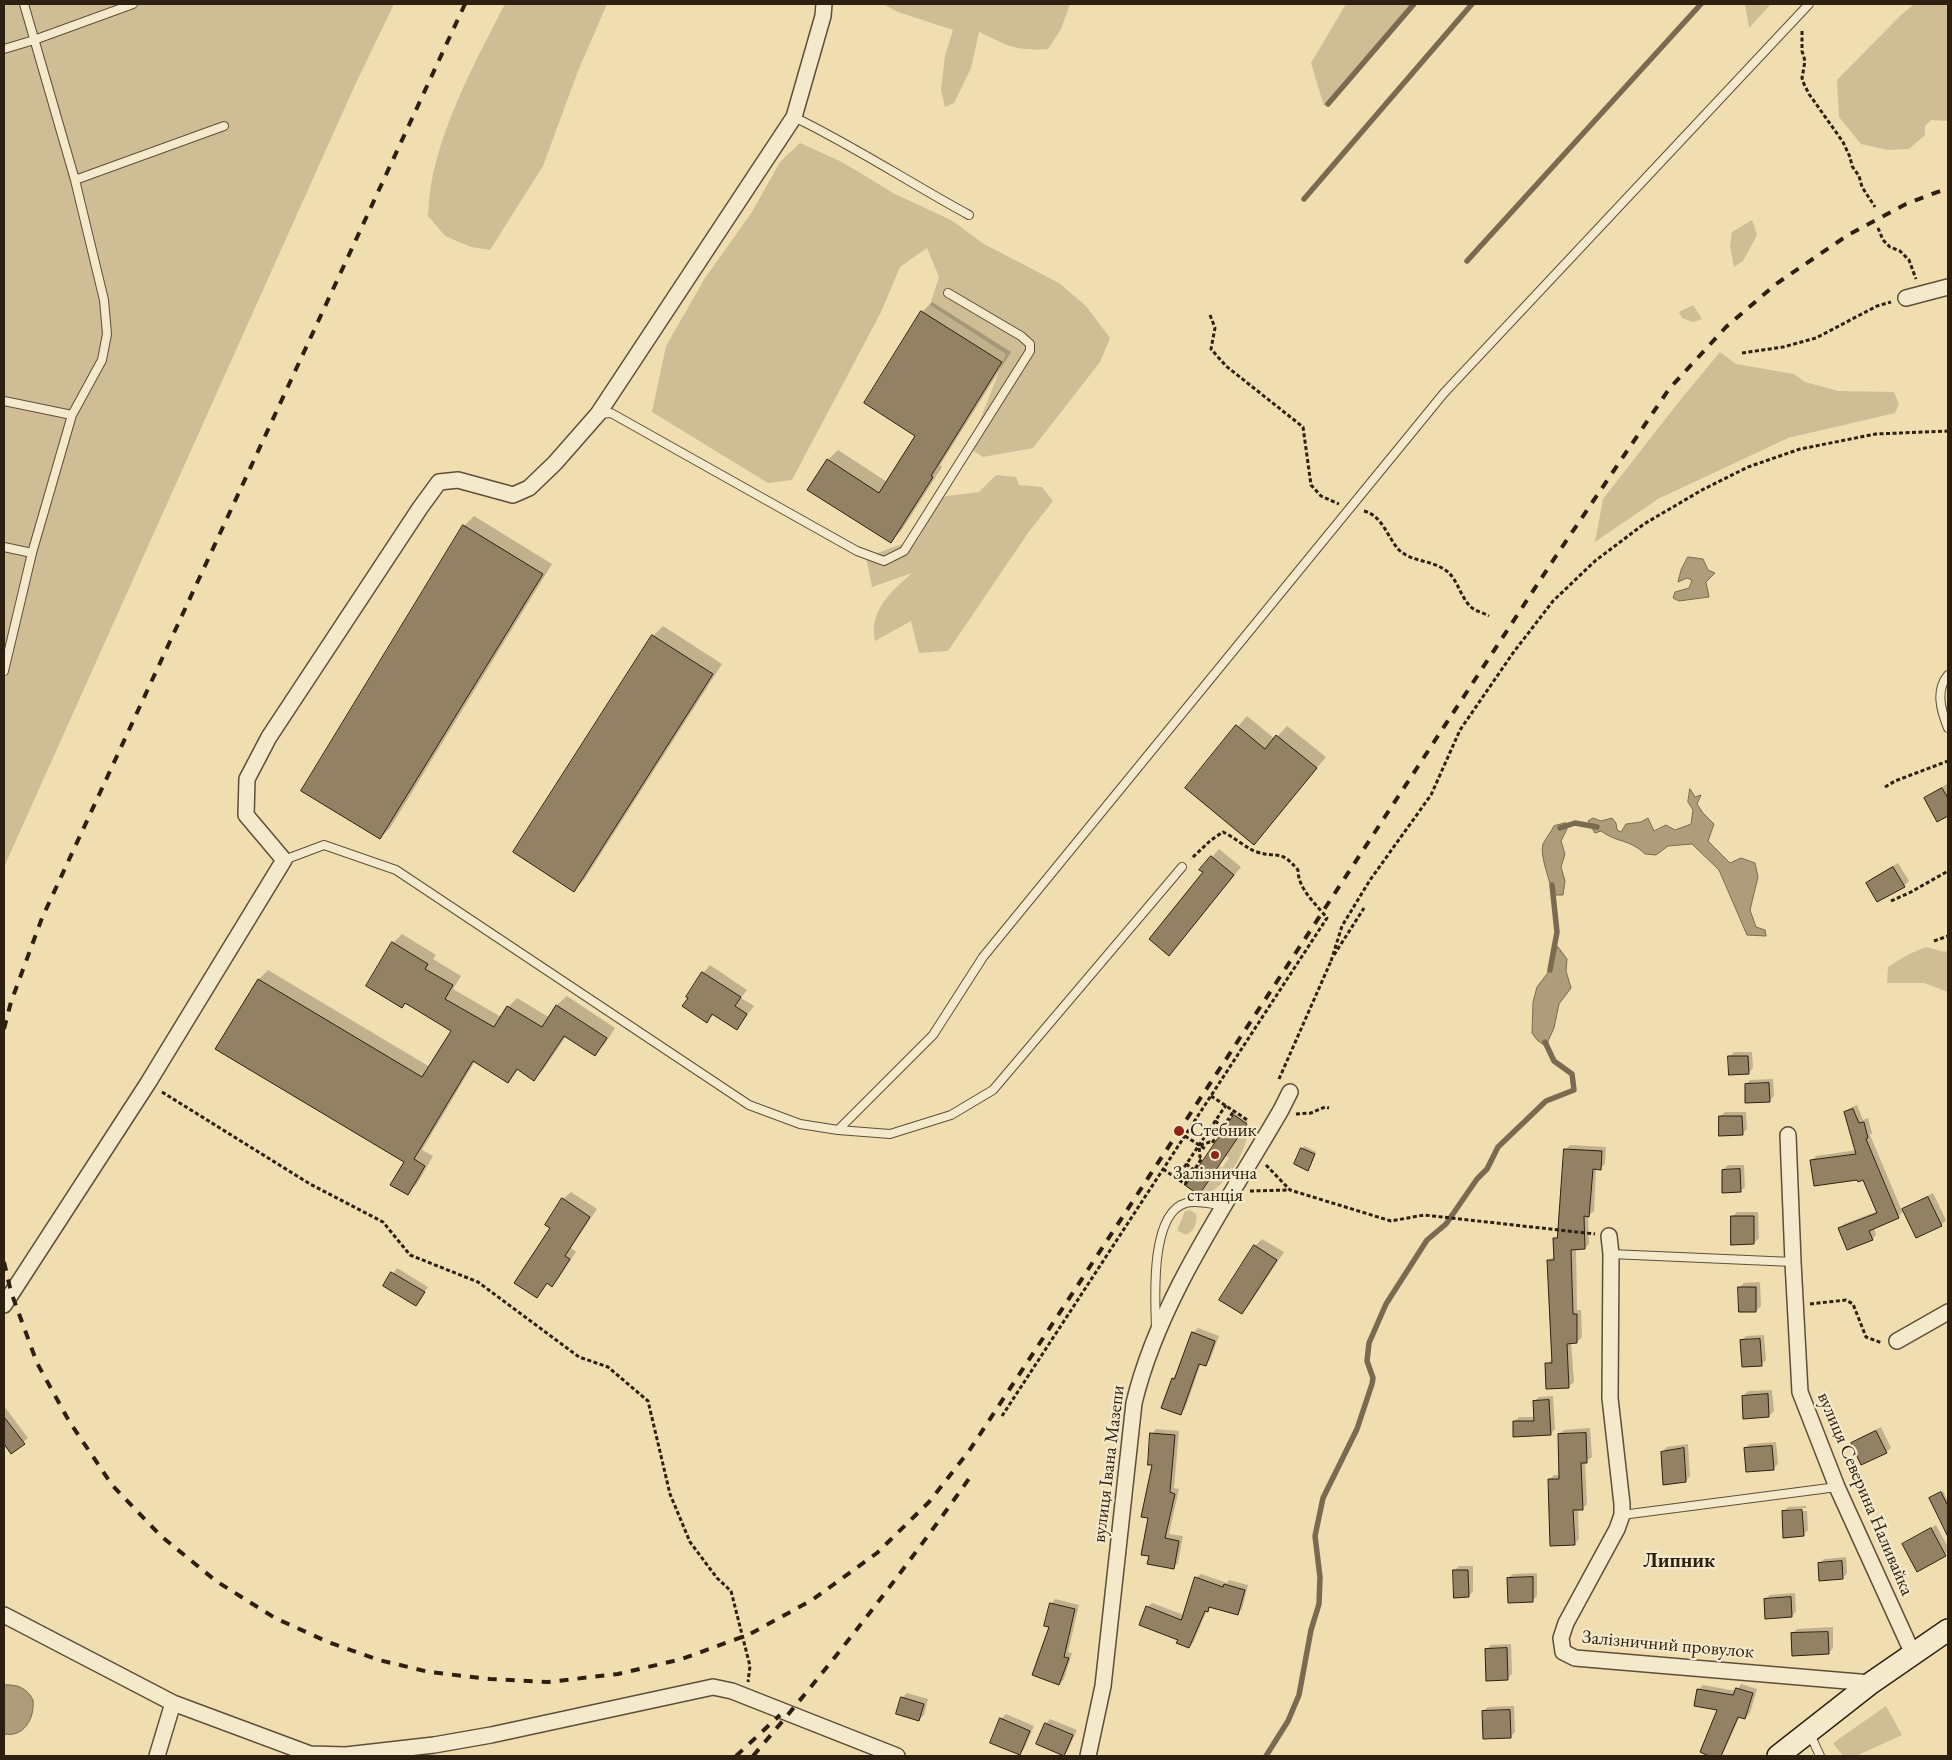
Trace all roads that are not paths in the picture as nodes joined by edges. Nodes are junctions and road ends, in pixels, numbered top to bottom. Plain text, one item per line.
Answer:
1 (24, 4) edge
2 (133, 4) edge
3 (824, 4) edge
4 (1806, 7) edge
5 (34, 40) junction
6 (4, 49) edge
7 (794, 117) junction
8 (224, 126) dead end
9 (74, 180) junction
10 (968, 215) dead end
11 (1948, 287) edge
12 (948, 293) dead end
13 (1913, 296) road end
14 (4, 401) edge
15 (598, 414) junction
16 (72, 415) junction
17 (4, 547) edge
18 (32, 553) junction
19 (4, 672) edge
20 (1948, 674) edge
21 (1948, 728) edge
22 (284, 860) junction
23 (1182, 867) road end
24 (1290, 1092) dead end
25 (838, 1130) junction
26 (1788, 1135) dead end
27 (1224, 1206) junction
28 (1609, 1236) road end
29 (1611, 1254) junction
30 (1793, 1262) junction
31 (4, 1305) edge
32 (1948, 1312) edge
33 (1156, 1333) junction
34 (1896, 1341) road end
35 (1836, 1487) junction
36 (1622, 1515) junction
37 (4, 1615) edge
38 (1948, 1630) edge
39 (1913, 1654) junction
40 (1871, 1683) junction
41 (173, 1703) junction
42 (1809, 1732) junction
43 (310, 1755) edge
44 (157, 1756) edge
45 (897, 1756) edge
46 (1088, 1756) edge
47 (1778, 1756) edge
48 (1820, 1756) edge

1 - 5 lane
2 - 5 lane
3 - 7 street
4 - 25 lane
5 - 6 lane
5 - 9 lane
7 - 10 lane
7 - 15 street
8 - 9 lane
9 - 16 lane
11 - 13 street
12 - 15 lane
14 - 16 lane
15 - 22 street
16 - 18 lane
17 - 18 lane
18 - 19 lane
20 - 21 lane
22 - 25 lane
22 - 31 street
23 - 25 lane
24 - 27 street, вулиця Івана Мазепи
26 - 30 street, вулиця Северина Наливайка
27 - 33 street, вулиця Івана Мазепи
27 - 33 lane
28 - 29 street, Залізничний провулок
29 - 30 lane
29 - 36 street, Залізничний провулок
30 - 35 street, вулиця Северина Наливайка
32 - 34 street
33 - 46 street, вулиця Івана Мазепи
35 - 36 lane
35 - 39 street, вулиця Северина Наливайка
36 - 40 street, Залізничний провулок
37 - 41 street
38 - 39 street
39 - 40 street
40 - 42 street
41 - 43 street
41 - 44 street
42 - 47 street
42 - 48 lane
43 - 45 street

